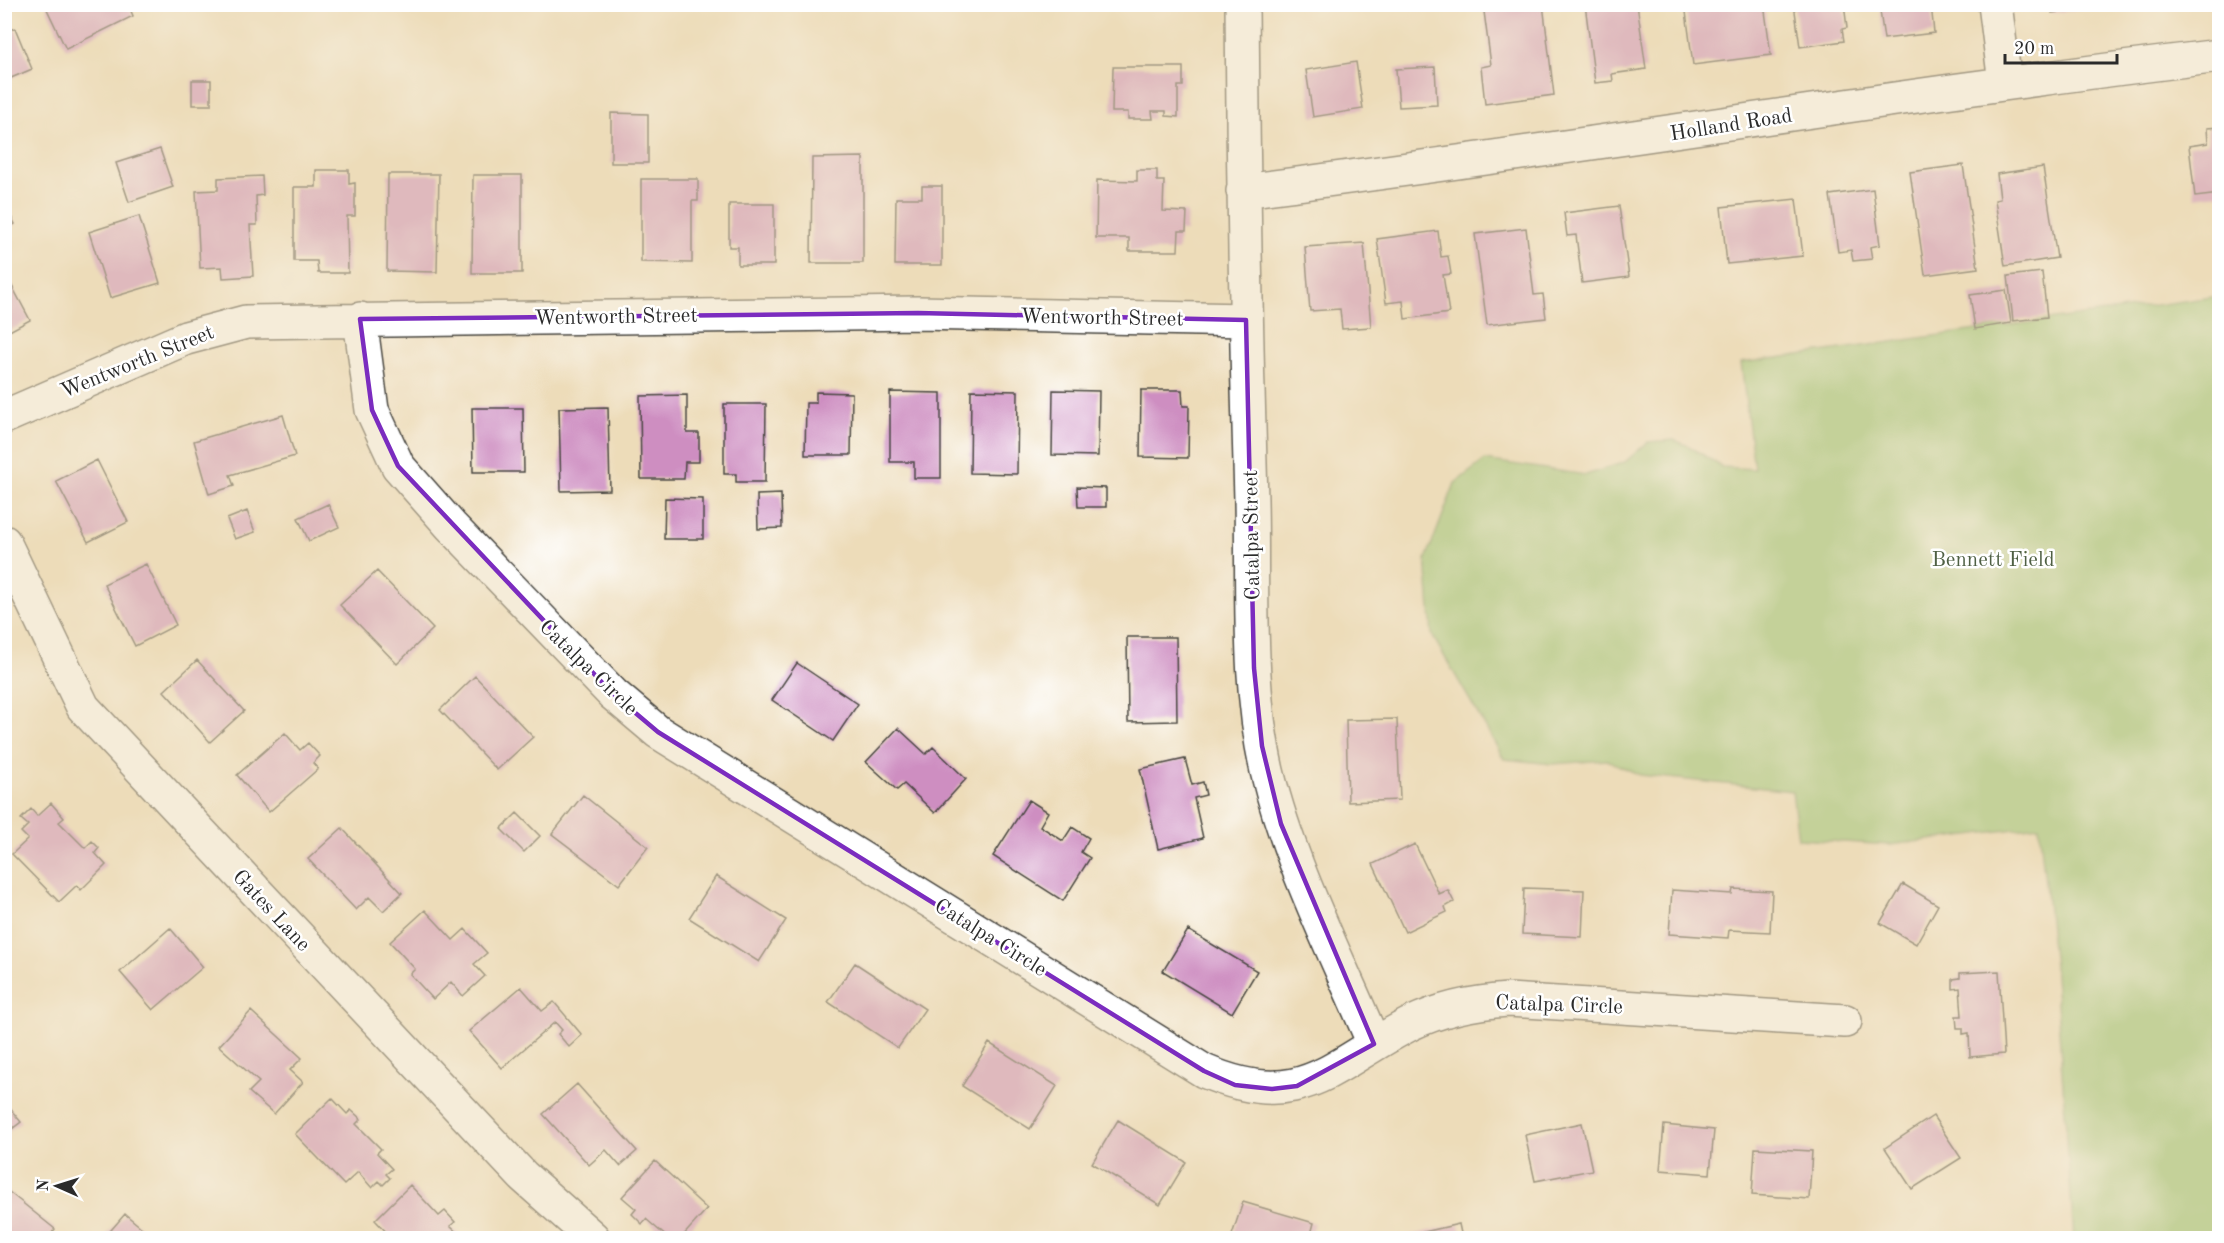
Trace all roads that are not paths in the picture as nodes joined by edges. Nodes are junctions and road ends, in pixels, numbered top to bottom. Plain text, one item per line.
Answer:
1 (1242, 4) edge
2 (1995, 4) edge
3 (2220, 56) edge
4 (2005, 82) junction
5 (1243, 191) junction
6 (360, 319) junction
7 (1246, 320) junction
8 (4, 417) edge
9 (4, 542) edge
10 (1845, 1021) dead end
11 (1374, 1044) junction
12 (593, 1239) edge

1 - 5 street, Catalpa Street
2 - 4 street
3 - 4 street, Holland Road
4 - 5 street, Holland Road
5 - 7 street, Catalpa Street
6 - 7 street, Wentworth Street
6 - 8 street, Wentworth Street
6 - 11 street, Catalpa Circle
7 - 11 street, Catalpa Street
9 - 12 street, Gates Lane
10 - 11 street, Catalpa Circle

